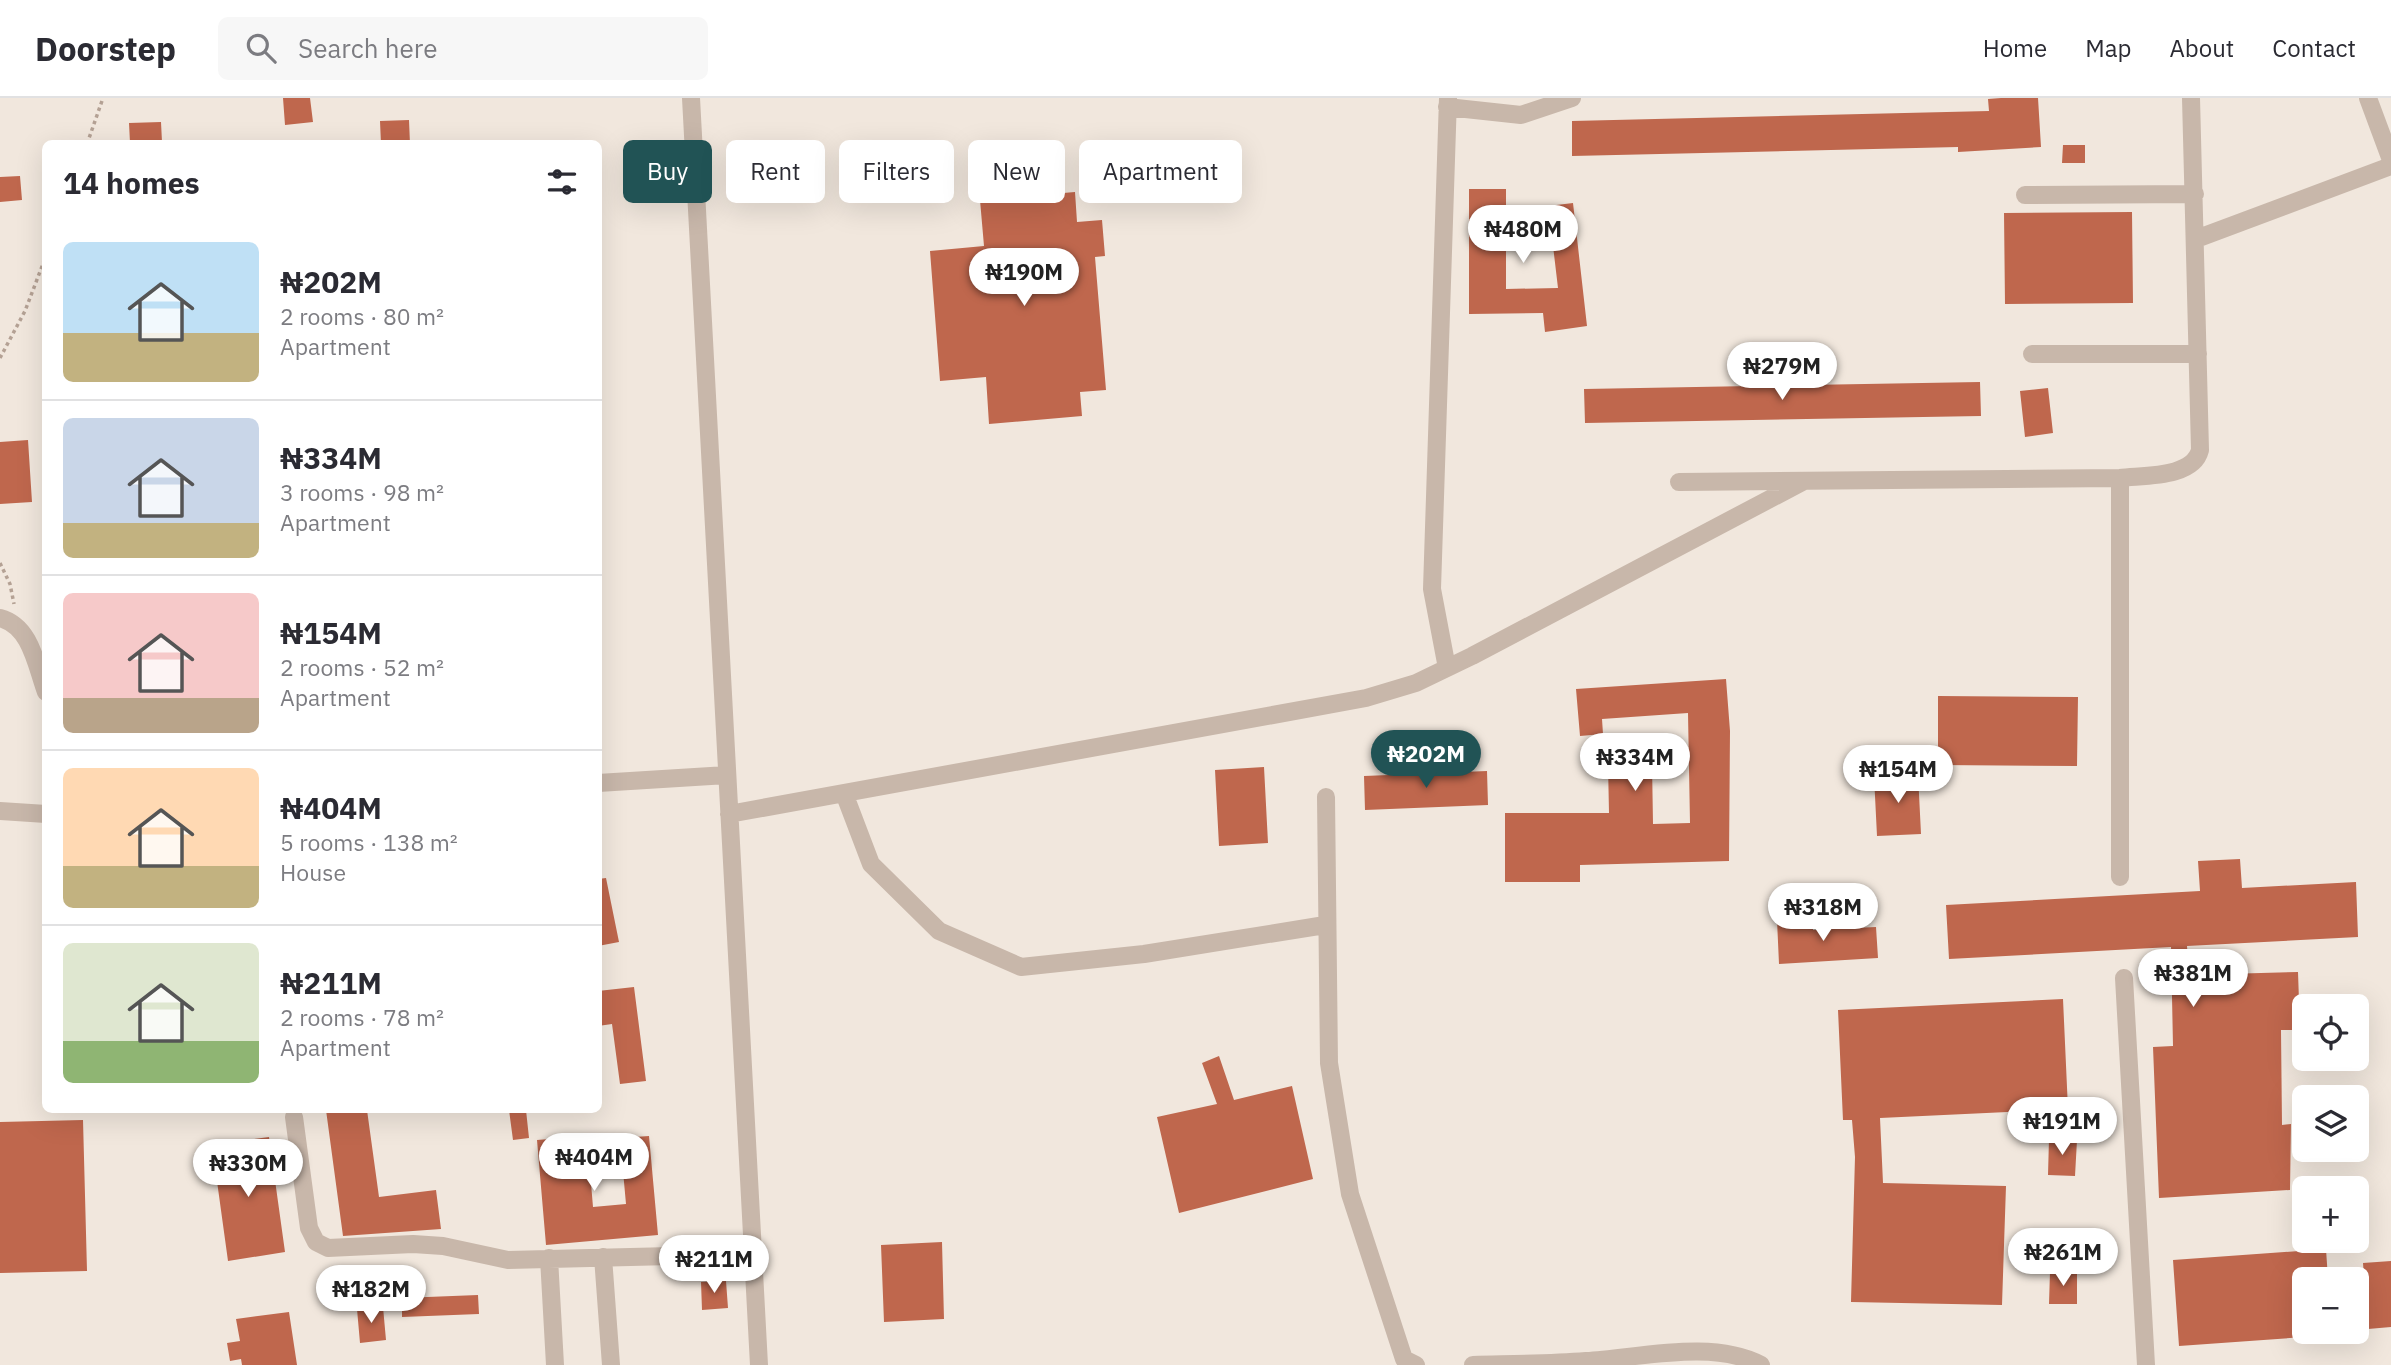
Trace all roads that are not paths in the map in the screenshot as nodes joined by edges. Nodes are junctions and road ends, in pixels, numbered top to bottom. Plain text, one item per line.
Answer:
1 (691, 98) edge
2 (1572, 98) edge
3 (2191, 98) edge
4 (2368, 98) edge
5 (1448, 103) edge
6 (2391, 160) edge
7 (2391, 166) edge
8 (2195, 194) junction
9 (2025, 195) dead end
10 (2196, 239) junction
11 (2032, 354) dead end
12 (2199, 354) junction
13 (2120, 478) junction
14 (1804, 481) junction
15 (1679, 482) dead end
16 (7, 620) edge
17 (1447, 668) junction
18 (42, 680) edge
19 (727, 775) junction
20 (602, 783) edge
21 (844, 793) junction
22 (1326, 797) dead end
23 (0, 811) edge
24 (42, 814) edge
25 (729, 814) junction
26 (2120, 877) dead end
27 (1325, 925) junction
28 (2124, 978) dead end
29 (294, 1116) dead end
30 (753, 1254) junction
31 (603, 1257) junction
32 (549, 1258) junction
33 (555, 1365) edge
34 (611, 1365) edge
35 (759, 1365) edge
36 (1416, 1365) edge
37 (1473, 1365) edge
38 (1761, 1365) edge
39 (2146, 1365) edge

1 - 19 street
2 - 5 street
3 - 8 street
4 - 6 street
5 - 17 street
7 - 10 street
8 - 9 street
8 - 10 street
10 - 12 street
11 - 12 street
12 - 13 street
13 - 14 street
13 - 26 street
14 - 15 street
14 - 17 street
16 - 18 street
17 - 21 street
19 - 20 street
19 - 25 street
21 - 25 street
21 - 27 street
22 - 27 street
23 - 24 street
25 - 30 street
27 - 36 street
28 - 39 street
29 - 32 street
30 - 31 street
30 - 35 street
31 - 32 street
31 - 34 street
32 - 33 street
37 - 38 street

